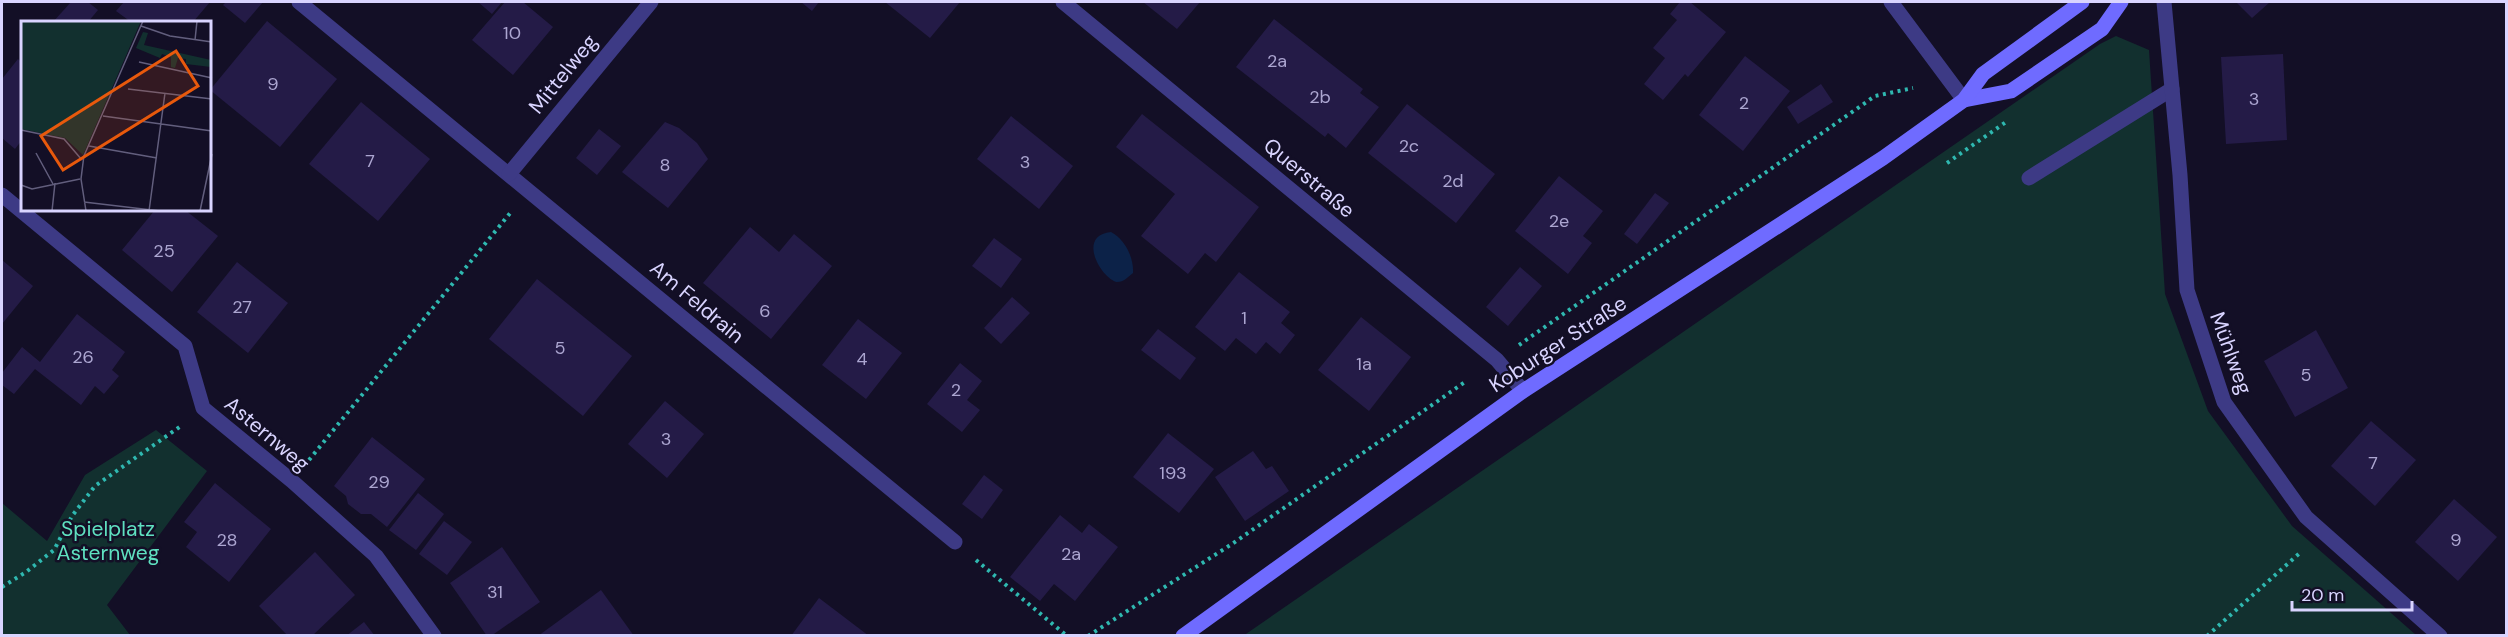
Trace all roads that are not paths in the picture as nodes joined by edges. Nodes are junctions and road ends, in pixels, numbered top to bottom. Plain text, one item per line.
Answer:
1 (299, 2) edge
2 (651, 2) edge
3 (1063, 2) edge
4 (1891, 2) edge
5 (2082, 2) edge
6 (2121, 2) edge
7 (2164, 2) edge
8 (2172, 89) junction
9 (1964, 100) junction
10 (509, 174) junction
11 (2029, 178) dead end
12 (2, 195) edge
13 (21, 211) edge
14 (23, 212) edge
15 (1523, 391) junction
16 (955, 542) road end
17 (434, 636) edge
18 (1183, 636) edge
19 (2439, 636) edge

1 - 10 street, Am Feldrain
2 - 10 street, Mittelweg
3 - 15 street, Querstraße
4 - 9 street
5 - 9 main road, Koburger Straße
6 - 9 main road, Koburger Straße
7 - 8 street, Mühlweg
8 - 11 street
8 - 19 street, Mühlweg
9 - 15 main road, Koburger Straße
10 - 16 street, Am Feldrain
12 - 13 street, Asternweg
14 - 17 street, Asternweg
15 - 18 main road, Koburger Straße

